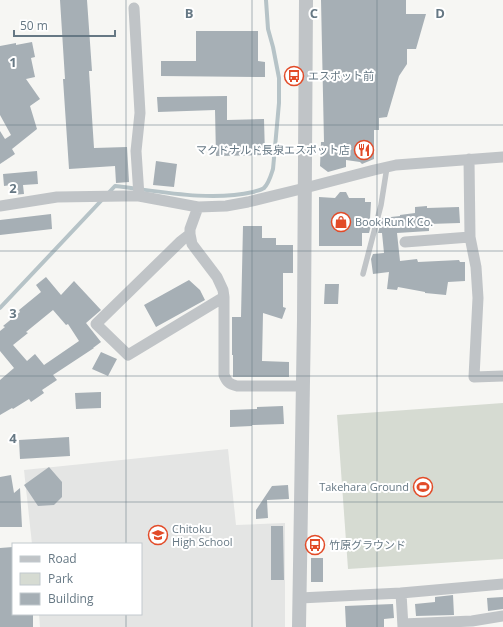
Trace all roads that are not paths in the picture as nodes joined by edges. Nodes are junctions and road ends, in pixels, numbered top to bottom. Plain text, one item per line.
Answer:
1 (306, 0) edge
2 (134, 8) dead end
3 (503, 157) edge
4 (469, 159) junction
5 (388, 167) junction
6 (305, 188) junction
7 (139, 196) junction
8 (0, 206) edge
9 (198, 207) junction
10 (190, 234) junction
11 (470, 237) junction
12 (405, 242) dead end
13 (363, 274) dead end
14 (224, 297) junction
15 (503, 376) edge
16 (302, 386) junction
17 (503, 584) edge
18 (401, 593) junction
19 (300, 598) junction
20 (503, 616) edge
21 (403, 626) edge
22 (299, 627) edge

1 - 6 street
2 - 7 street
3 - 4 street
4 - 5 street
4 - 11 street
5 - 6 street
5 - 13 lane
6 - 9 street
6 - 16 street
7 - 8 street
7 - 9 street
9 - 10 street
10 - 14 street
10 - 14 street
11 - 12 street
11 - 15 street
14 - 16 street
16 - 19 street
17 - 18 street
18 - 19 street
18 - 21 street
19 - 22 street
20 - 21 street

